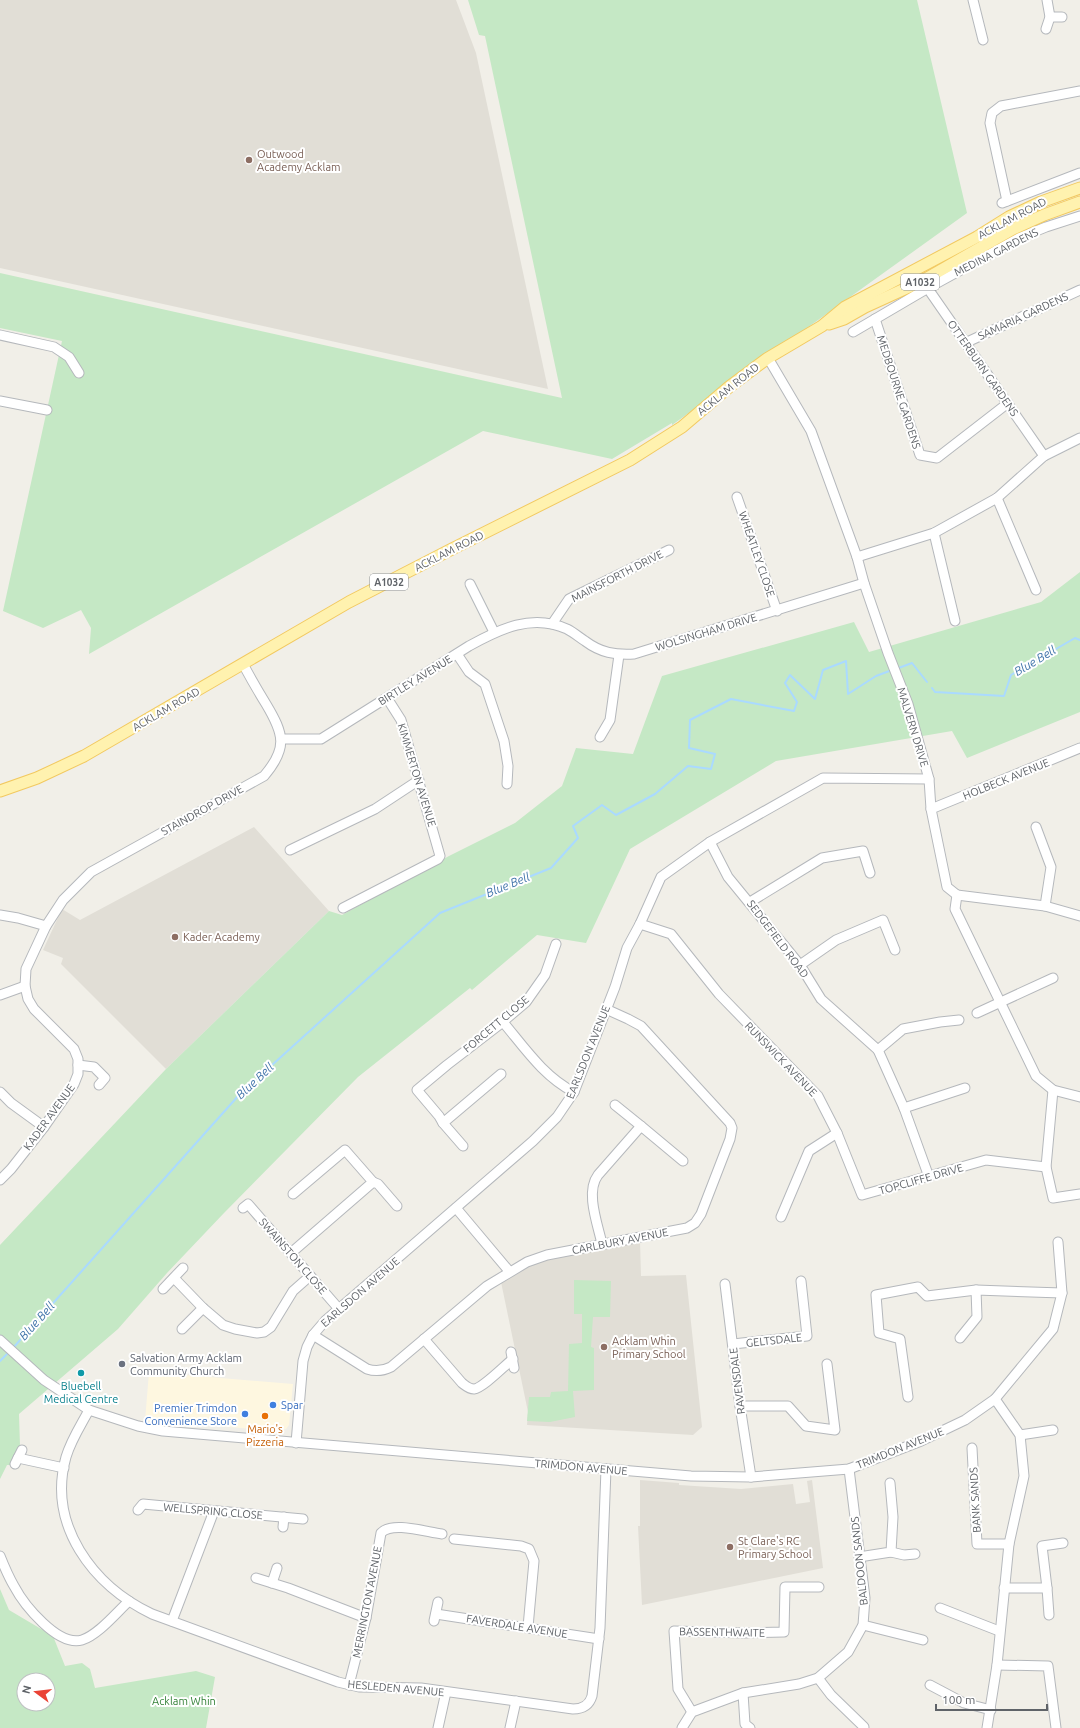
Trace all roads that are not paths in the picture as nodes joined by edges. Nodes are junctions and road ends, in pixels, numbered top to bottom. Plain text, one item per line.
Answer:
1 (973, 0) edge
2 (1046, 0) edge
3 (1050, 17) junction
4 (1062, 18) dead end
5 (1046, 29) dead end
6 (983, 40) dead end
7 (1080, 91) edge
8 (1080, 173) edge
9 (1080, 188) edge
10 (1080, 202) edge
11 (1080, 216) edge
12 (925, 284) junction
13 (1080, 290) edge
14 (876, 319) junction
15 (822, 326) junction
16 (853, 332) dead end
17 (0, 335) edge
18 (965, 343) junction
19 (768, 358) junction
20 (79, 373) dead end
21 (0, 401) edge
22 (1008, 403) junction
23 (48, 410) dead end
24 (1080, 438) edge
25 (1044, 456) junction
26 (737, 497) dead end
27 (997, 498) junction
28 (934, 533) junction
29 (669, 550) dead end
30 (857, 557) junction
31 (864, 583) junction
32 (470, 584) dead end
33 (1036, 590) dead end
34 (777, 611) junction
35 (955, 621) dead end
36 (552, 624) junction
37 (494, 632) junction
38 (456, 654) junction
39 (619, 655) junction
40 (243, 664) junction
41 (387, 698) junction
42 (600, 737) dead end
43 (281, 739) junction
44 (1080, 748) edge
45 (929, 779) junction
46 (419, 780) junction
47 (507, 784) dead end
48 (0, 791) edge
49 (932, 809) junction
50 (1036, 827) dead end
51 (710, 842) junction
52 (290, 850) dead end
53 (870, 873) dead end
54 (957, 895) junction
55 (750, 902) junction
56 (1045, 906) junction
57 (343, 908) dead end
58 (0, 915) edge
59 (1080, 916) edge
60 (640, 924) junction
61 (46, 926) junction
62 (556, 944) dead end
63 (895, 950) dead end
64 (800, 965) junction
65 (1053, 978) dead end
66 (25, 986) junction
67 (0, 995) edge
68 (1000, 1003) junction
69 (606, 1009) junction
70 (977, 1013) dead end
71 (959, 1020) dead end
72 (503, 1022) junction
73 (878, 1050) junction
74 (78, 1065) junction
75 (501, 1074) dead end
76 (99, 1085) dead end
77 (965, 1088) dead end
78 (1053, 1090) junction
79 (0, 1092) edge
80 (574, 1092) junction
81 (1080, 1097) edge
82 (615, 1105) dead end
83 (904, 1108) junction
84 (443, 1123) junction
85 (641, 1126) junction
86 (44, 1127) junction
87 (837, 1133) junction
88 (463, 1146) dead end
89 (683, 1162) dead end
90 (1046, 1166) junction
91 (929, 1176) junction
92 (0, 1180) edge
93 (374, 1182) junction
94 (299, 1193) dead end
95 (1080, 1194) edge
96 (248, 1204) dead end
97 (397, 1206) dead end
98 (456, 1208) junction
99 (781, 1217) dead end
100 (1058, 1242) dead end
101 (602, 1244) junction
102 (291, 1253) junction
103 (184, 1268) dead end
104 (509, 1271) junction
105 (310, 1276) junction
106 (174, 1278) junction
107 (801, 1281) dead end
108 (725, 1284) dead end
109 (163, 1289) dead end
110 (976, 1290) junction
111 (1062, 1293) junction
112 (203, 1308) junction
113 (339, 1309) junction
114 (182, 1329) dead end
115 (313, 1335) junction
116 (960, 1338) dead end
117 (424, 1339) junction
118 (0, 1340) edge
119 (733, 1344) junction
120 (513, 1360) dead end
121 (827, 1364) dead end
122 (908, 1397) dead end
123 (995, 1399) junction
124 (740, 1406) junction
125 (89, 1410) junction
126 (1053, 1430) dead end
127 (1020, 1435) junction
128 (296, 1443) junction
129 (972, 1448) dead end
130 (18, 1457) dead end
131 (64, 1468) junction
132 (606, 1469) junction
133 (849, 1469) junction
134 (751, 1478) junction
135 (890, 1483) dead end
136 (141, 1503) dead end
137 (214, 1511) junction
138 (284, 1517) junction
139 (303, 1519) dead end
140 (283, 1527) dead end
141 (442, 1535) dead end
142 (454, 1539) dead end
143 (1009, 1544) junction
144 (1063, 1544) dead end
145 (891, 1552) junction
146 (915, 1554) dead end
147 (0, 1556) edge
148 (859, 1557) junction
149 (278, 1568) dead end
150 (256, 1578) dead end
151 (272, 1583) junction
152 (819, 1586) dead end
153 (1004, 1588) junction
154 (1047, 1588) junction
155 (129, 1601) junction
156 (438, 1602) dead end
157 (940, 1608) dead end
158 (1049, 1616) dead end
159 (366, 1618) junction
160 (172, 1621) junction
161 (864, 1625) junction
162 (528, 1628) junction
163 (999, 1631) junction
164 (599, 1640) junction
165 (923, 1640) dead end
166 (997, 1665) junction
167 (818, 1678) junction
168 (350, 1685) junction
169 (930, 1685) dead end
170 (446, 1692) junction
171 (742, 1693) junction
172 (516, 1701) junction
173 (991, 1710) junction
174 (692, 1712) junction
175 (864, 1727) edge
176 (438, 1728) edge
177 (510, 1728) edge
178 (682, 1728) edge
179 (750, 1728) edge
180 (986, 1728) edge
181 (1056, 1728) edge

1 - 6 street
2 - 3 street
3 - 4 street
3 - 5 street
7 - 8 street
9 - 15 main road, ACKLAM ROAD / A1032
10 - 12 main road, ACKLAM ROAD / A1032
11 - 12 street, MEDINA GARDENS
12 - 14 street, MEDINA GARDENS
12 - 15 main road, ACKLAM ROAD / A1032
12 - 18 street, OTTERBURN GARDENS
13 - 18 street, SAMARIA GARDENS
14 - 16 street, MEDINA GARDENS
14 - 22 street, MEDBOURNE GARDENS
15 - 19 main road, ACKLAM ROAD / A1032
17 - 20 street
18 - 22 street, OTTERBURN GARDENS
19 - 30 street, MALVERN DRIVE
19 - 40 main road, ACKLAM ROAD / A1032
21 - 23 street
22 - 25 street, OTTERBURN GARDENS
24 - 25 street
25 - 27 street
26 - 34 street, WHEATLEY CLOSE
27 - 28 street
27 - 33 street
28 - 30 street
28 - 35 street
29 - 36 street, MAINSFORTH DRIVE
30 - 31 street, MALVERN DRIVE
31 - 34 street, WOLSINGHAM DRIVE
31 - 45 street, MALVERN DRIVE
32 - 37 street
34 - 39 street, WOLSINGHAM DRIVE
36 - 37 street, BIRTLEY AVENUE
36 - 39 street, WOLSINGHAM DRIVE
37 - 38 street, BIRTLEY AVENUE
38 - 41 street, BIRTLEY AVENUE
38 - 47 street
39 - 42 street
40 - 43 street, STAINDROP DRIVE
40 - 48 main road, ACKLAM ROAD / A1032
41 - 43 street, BIRTLEY AVENUE
41 - 46 street, KIMMERTON AVENUE
43 - 61 street, STAINDROP DRIVE
44 - 49 street, HOLBECK AVENUE
45 - 49 street, MALVERN DRIVE
45 - 51 street, EARLSDON AVENUE
46 - 52 street
46 - 57 street, KIMMERTON AVENUE
49 - 54 street, MALVERN DRIVE
50 - 56 street
51 - 55 street, SEDGEFIELD ROAD
51 - 60 street, EARLSDON AVENUE
53 - 55 street
54 - 56 street
54 - 68 street
55 - 64 street, SEDGEFIELD ROAD
56 - 59 street
58 - 61 street
60 - 69 street, EARLSDON AVENUE
60 - 87 street, RUNSWICK AVENUE
61 - 66 street
62 - 72 street, FORCETT CLOSE
63 - 64 street
64 - 73 street, SEDGEFIELD ROAD
65 - 68 street
66 - 67 street
66 - 74 street
68 - 70 street
68 - 78 street
69 - 80 street, EARLSDON AVENUE
69 - 101 street, CARLBURY AVENUE
71 - 73 street
72 - 80 street
72 - 84 street, FORCETT CLOSE
73 - 83 street, SEDGEFIELD ROAD
74 - 76 street
74 - 86 street, KADER AVENUE
75 - 84 street
77 - 83 street
78 - 81 street
78 - 90 street
79 - 86 street
80 - 98 street, EARLSDON AVENUE
82 - 85 street
83 - 91 street, SEDGEFIELD ROAD
84 - 88 street
85 - 89 street
85 - 101 street
86 - 92 street, KADER AVENUE
87 - 91 street, TOPCLIFFE DRIVE
87 - 99 street
90 - 91 street, TOPCLIFFE DRIVE
90 - 95 street
93 - 94 street
93 - 97 street
93 - 102 street
96 - 102 street, SWAINSTON CLOSE
98 - 104 street
98 - 113 street, EARLSDON AVENUE
100 - 111 street, TRIMDON AVENUE
101 - 104 street, CARLBURY AVENUE
102 - 105 street, SWAINSTON CLOSE
103 - 106 street
104 - 117 street, CARLBURY AVENUE
105 - 112 street
105 - 113 street, SWAINSTON CLOSE
106 - 109 street
106 - 112 street
107 - 119 street, GELTSDALE
108 - 119 street, RAVENSDALE
110 - 111 street
110 - 116 street
110 - 122 street
111 - 123 street, TRIMDON AVENUE
112 - 114 street
113 - 115 street, EARLSDON AVENUE
115 - 117 street, CARLBURY AVENUE
115 - 128 street, EARLSDON AVENUE
117 - 120 street
118 - 125 street, TRIMDON AVENUE
119 - 124 street, RAVENSDALE
121 - 124 street
123 - 127 street
123 - 133 street, TRIMDON AVENUE
124 - 134 street, RAVENSDALE
125 - 128 street, TRIMDON AVENUE
125 - 131 street, HESLEDEN AVENUE
126 - 127 street
127 - 143 street
128 - 132 street, TRIMDON AVENUE
129 - 143 street, BANK SANDS
130 - 131 street
131 - 155 street, HESLEDEN AVENUE
132 - 134 street, TRIMDON AVENUE
132 - 164 street, HESLEDEN AVENUE
133 - 134 street, TRIMDON AVENUE
133 - 148 street, BALDOON SANDS
135 - 145 street
136 - 137 street, WELLSPRING CLOSE
137 - 138 street, WELLSPRING CLOSE
137 - 160 street
138 - 139 street, WELLSPRING CLOSE
138 - 140 street
141 - 159 street, MERRINGTON AVENUE
142 - 162 street
143 - 153 street
144 - 154 street
145 - 146 street
145 - 148 street
147 - 155 street
148 - 161 street, BALDOON SANDS
149 - 151 street
150 - 151 street
151 - 159 street
152 - 174 street, BASSENTHWAITE
153 - 154 street
153 - 163 street
154 - 158 street
155 - 160 street, HESLEDEN AVENUE
156 - 162 street, FAVERDALE AVENUE
157 - 163 street
159 - 168 street, MERRINGTON AVENUE
160 - 168 street, HESLEDEN AVENUE
161 - 165 street
161 - 167 street, BALDOON SANDS
162 - 164 street, FAVERDALE AVENUE
163 - 166 street
164 - 172 street, HESLEDEN AVENUE
166 - 173 street
166 - 181 street
167 - 171 street, BALDOON SANDS
167 - 175 street
168 - 170 street, HESLEDEN AVENUE
169 - 173 street
170 - 172 street, HESLEDEN AVENUE
170 - 176 street
171 - 174 street, BALDOON SANDS
171 - 179 street
172 - 177 street
173 - 180 street
174 - 178 street

